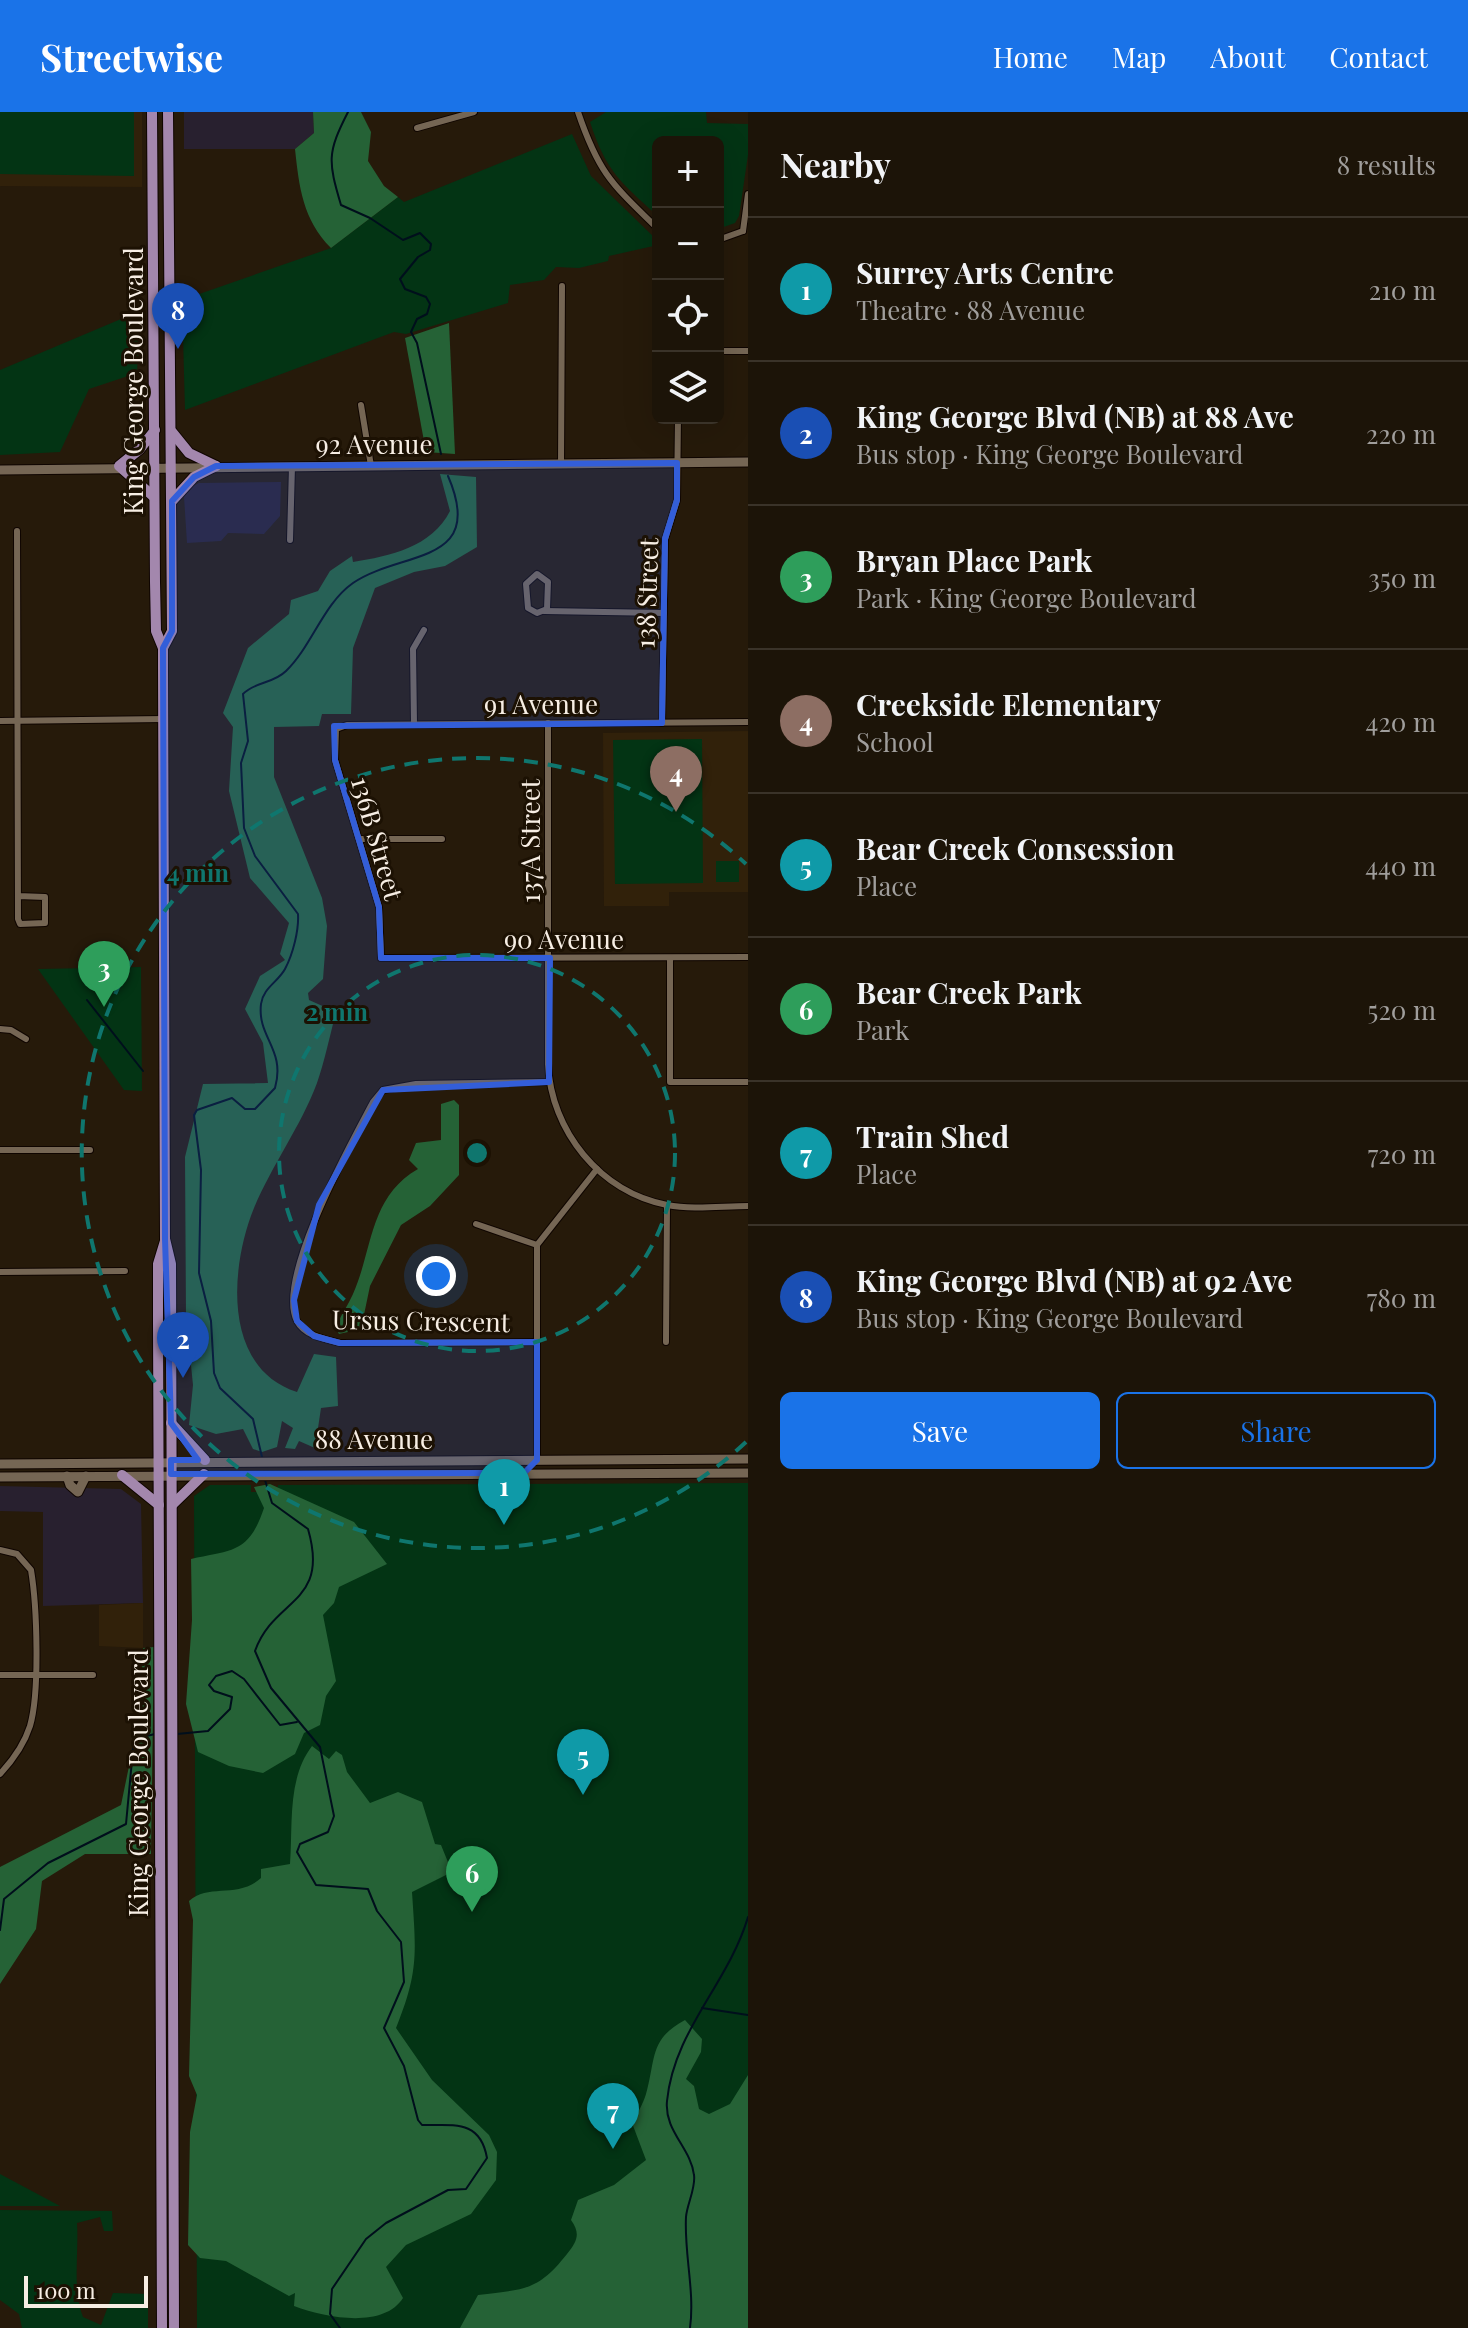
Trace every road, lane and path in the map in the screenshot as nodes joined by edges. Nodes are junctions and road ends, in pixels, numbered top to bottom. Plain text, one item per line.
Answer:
1 (152, 112) edge
2 (168, 112) edge
3 (474, 112) edge
4 (578, 112) edge
5 (417, 128) dead end
6 (748, 194) edge
7 (652, 223) edge
8 (745, 232) edge
9 (724, 238) edge
10 (562, 286) dead end
11 (724, 351) edge
12 (748, 351) edge
13 (361, 405) dead end
14 (678, 424) edge
15 (155, 430) junction
16 (171, 431) junction
17 (748, 462) edge
18 (677, 463) junction
19 (561, 464) junction
20 (119, 466) junction
21 (156, 466) junction
22 (216, 466) junction
23 (292, 466) junction
24 (371, 466) junction
25 (172, 467) junction
26 (0, 470) edge
27 (154, 497) junction
28 (172, 501) junction
29 (17, 531) dead end
30 (290, 540) dead end
31 (544, 611) junction
32 (664, 613) junction
33 (424, 630) dead end
34 (163, 648) junction
35 (164, 719) junction
36 (16, 720) junction
37 (0, 721) edge
38 (748, 722) edge
39 (548, 723) junction
40 (662, 723) junction
41 (414, 724) junction
42 (336, 729) joint
43 (359, 839) junction
44 (442, 839) dead end
45 (18, 896) junction
46 (748, 957) edge
47 (381, 958) joint
48 (550, 958) junction
49 (670, 958) junction
50 (0, 1029) edge
51 (26, 1039) dead end
52 (549, 1082) junction
53 (748, 1082) edge
54 (0, 1150) edge
55 (90, 1150) dead end
56 (597, 1169) junction
57 (667, 1205) junction
58 (748, 1206) edge
59 (476, 1224) dead end
60 (165, 1239) junction
61 (537, 1245) junction
62 (125, 1271) dead end
63 (0, 1272) edge
64 (537, 1342) junction
65 (666, 1342) dead end
66 (171, 1423) junction
67 (748, 1459) edge
68 (158, 1460) junction
69 (171, 1460) junction
70 (205, 1460) junction
71 (537, 1460) junction
72 (0, 1464) edge
73 (524, 1473) junction
74 (748, 1473) edge
75 (158, 1474) junction
76 (171, 1474) junction
77 (204, 1474) junction
78 (122, 1475) junction
79 (67, 1476) junction
80 (86, 1476) junction
81 (0, 1477) edge
82 (159, 1505) junction
83 (172, 1505) junction
84 (0, 1550) edge
85 (0, 1675) edge
86 (35, 1675) junction
87 (93, 1675) dead end
88 (165, 1713) junction
89 (165, 1758) junction
90 (0, 1774) edge
91 (162, 2328) edge
92 (174, 2328) edge

1 - 15 main road, King George Boulevard
2 - 16 main road, King George Boulevard
3 - 5 street
4 - 7 street
6 - 8 street
8 - 9 street
10 - 19 street
11 - 12 street
13 - 24 street
14 - 18 street, 138 Street
15 - 20 main road
15 - 21 main road, King George Boulevard
16 - 22 main road
16 - 25 main road, King George Boulevard
17 - 18 main road, 92 Avenue
18 - 19 main road, 92 Avenue
18 - 32 street, 138 Street
19 - 24 main road, 92 Avenue
20 - 21 main road, 92 Avenue
20 - 26 main road, 92 Avenue
20 - 27 main road
21 - 25 main road, 92 Avenue
21 - 27 main road, King George Boulevard
22 - 23 main road, 92 Avenue
22 - 25 main road, 92 Avenue
22 - 28 main road
23 - 24 main road, 92 Avenue
23 - 30 street
25 - 28 main road, King George Boulevard
27 - 34 main road, King George Boulevard
28 - 34 main road, King George Boulevard
29 - 36 street
31 - 31 street
31 - 32 street
32 - 40 street, 138 Street
33 - 41 street
34 - 35 main road, King George Boulevard
35 - 36 street
35 - 60 main road, King George Boulevard
36 - 37 street
36 - 45 street
38 - 40 street, 91 Avenue
39 - 40 street, 91 Avenue
39 - 41 street, 91 Avenue
39 - 48 street, 137A Street
41 - 42 street, 91 Avenue
42 - 43 street, 136B Street
43 - 44 street
43 - 47 street, 136B Street
45 - 45 street
46 - 49 street, 90 Avenue
47 - 48 street, 90 Avenue
48 - 49 street, 90 Avenue
48 - 52 street, 137A Street
49 - 53 street
50 - 51 street
52 - 56 street, 137A Street
52 - 64 street, Ursus Crescent
54 - 55 street
56 - 57 street, 137A Street
56 - 61 street
57 - 58 street
57 - 65 street
59 - 61 street
60 - 66 main road, King George Boulevard
60 - 68 main road, King George Boulevard
61 - 64 street
62 - 63 street
64 - 71 street
66 - 69 main road, King George Boulevard
66 - 70 main road
67 - 71 main road, 88 Avenue
68 - 69 main road, 88 Avenue
68 - 72 main road, 88 Avenue
68 - 75 main road, King George Boulevard
69 - 70 main road, 88 Avenue
69 - 76 main road, King George Boulevard
70 - 71 main road, 88 Avenue
71 - 73 main road
73 - 74 main road, 88 Avenue
73 - 77 main road, 88 Avenue
75 - 76 main road, 88 Avenue
75 - 78 main road, 88 Avenue
75 - 82 main road, King George Boulevard
76 - 77 main road, 88 Avenue
76 - 83 main road, King George Boulevard
77 - 83 main road
78 - 80 main road, 88 Avenue
78 - 82 main road
79 - 80 main road, 88 Avenue
79 - 80 main road
79 - 81 main road, 88 Avenue
82 - 88 main road, King George Boulevard
83 - 88 main road, King George Boulevard
84 - 86 street
85 - 86 street
86 - 87 street
86 - 90 street
88 - 89 main road, King George Boulevard
89 - 91 main road, King George Boulevard
89 - 92 main road, King George Boulevard

